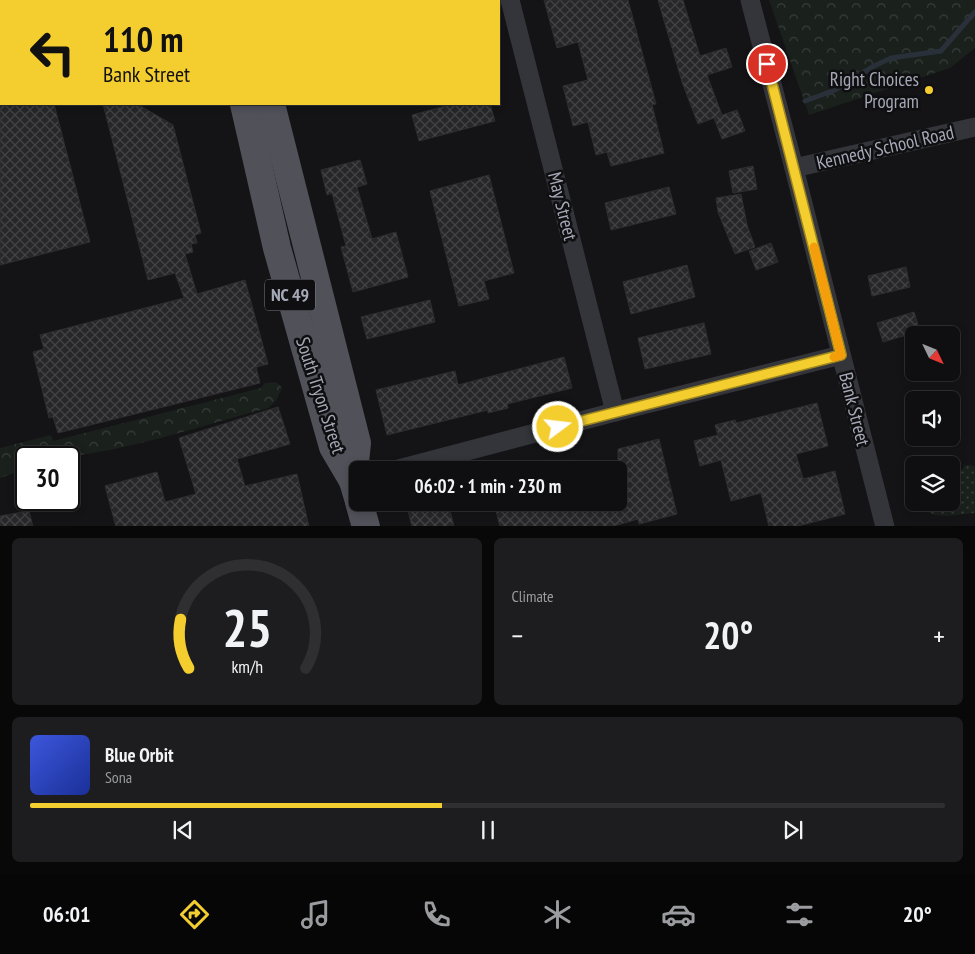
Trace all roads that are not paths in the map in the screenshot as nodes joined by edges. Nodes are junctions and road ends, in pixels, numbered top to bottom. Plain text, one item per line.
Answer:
1 (510, 0) edge
2 (750, 0) edge
3 (244, 105) edge
4 (270, 105) edge
5 (975, 127) edge
6 (794, 168) junction
7 (841, 355) junction
8 (615, 412) junction
9 (357, 461) edge
10 (428, 461) edge
11 (349, 475) edge
12 (362, 511) edge
13 (366, 526) edge
14 (885, 526) edge

1 - 8 street, May Street
2 - 6 street, Bank Street
3 - 11 main road, South Tryon Street / NC 49
4 - 9 main road, South Tryon Street / NC 49
5 - 6 street, Kennedy School Road
6 - 7 street, Bank Street
7 - 8 street
7 - 14 street, Bank Street
8 - 10 street
12 - 13 main road, South Tryon Street / NC 49

